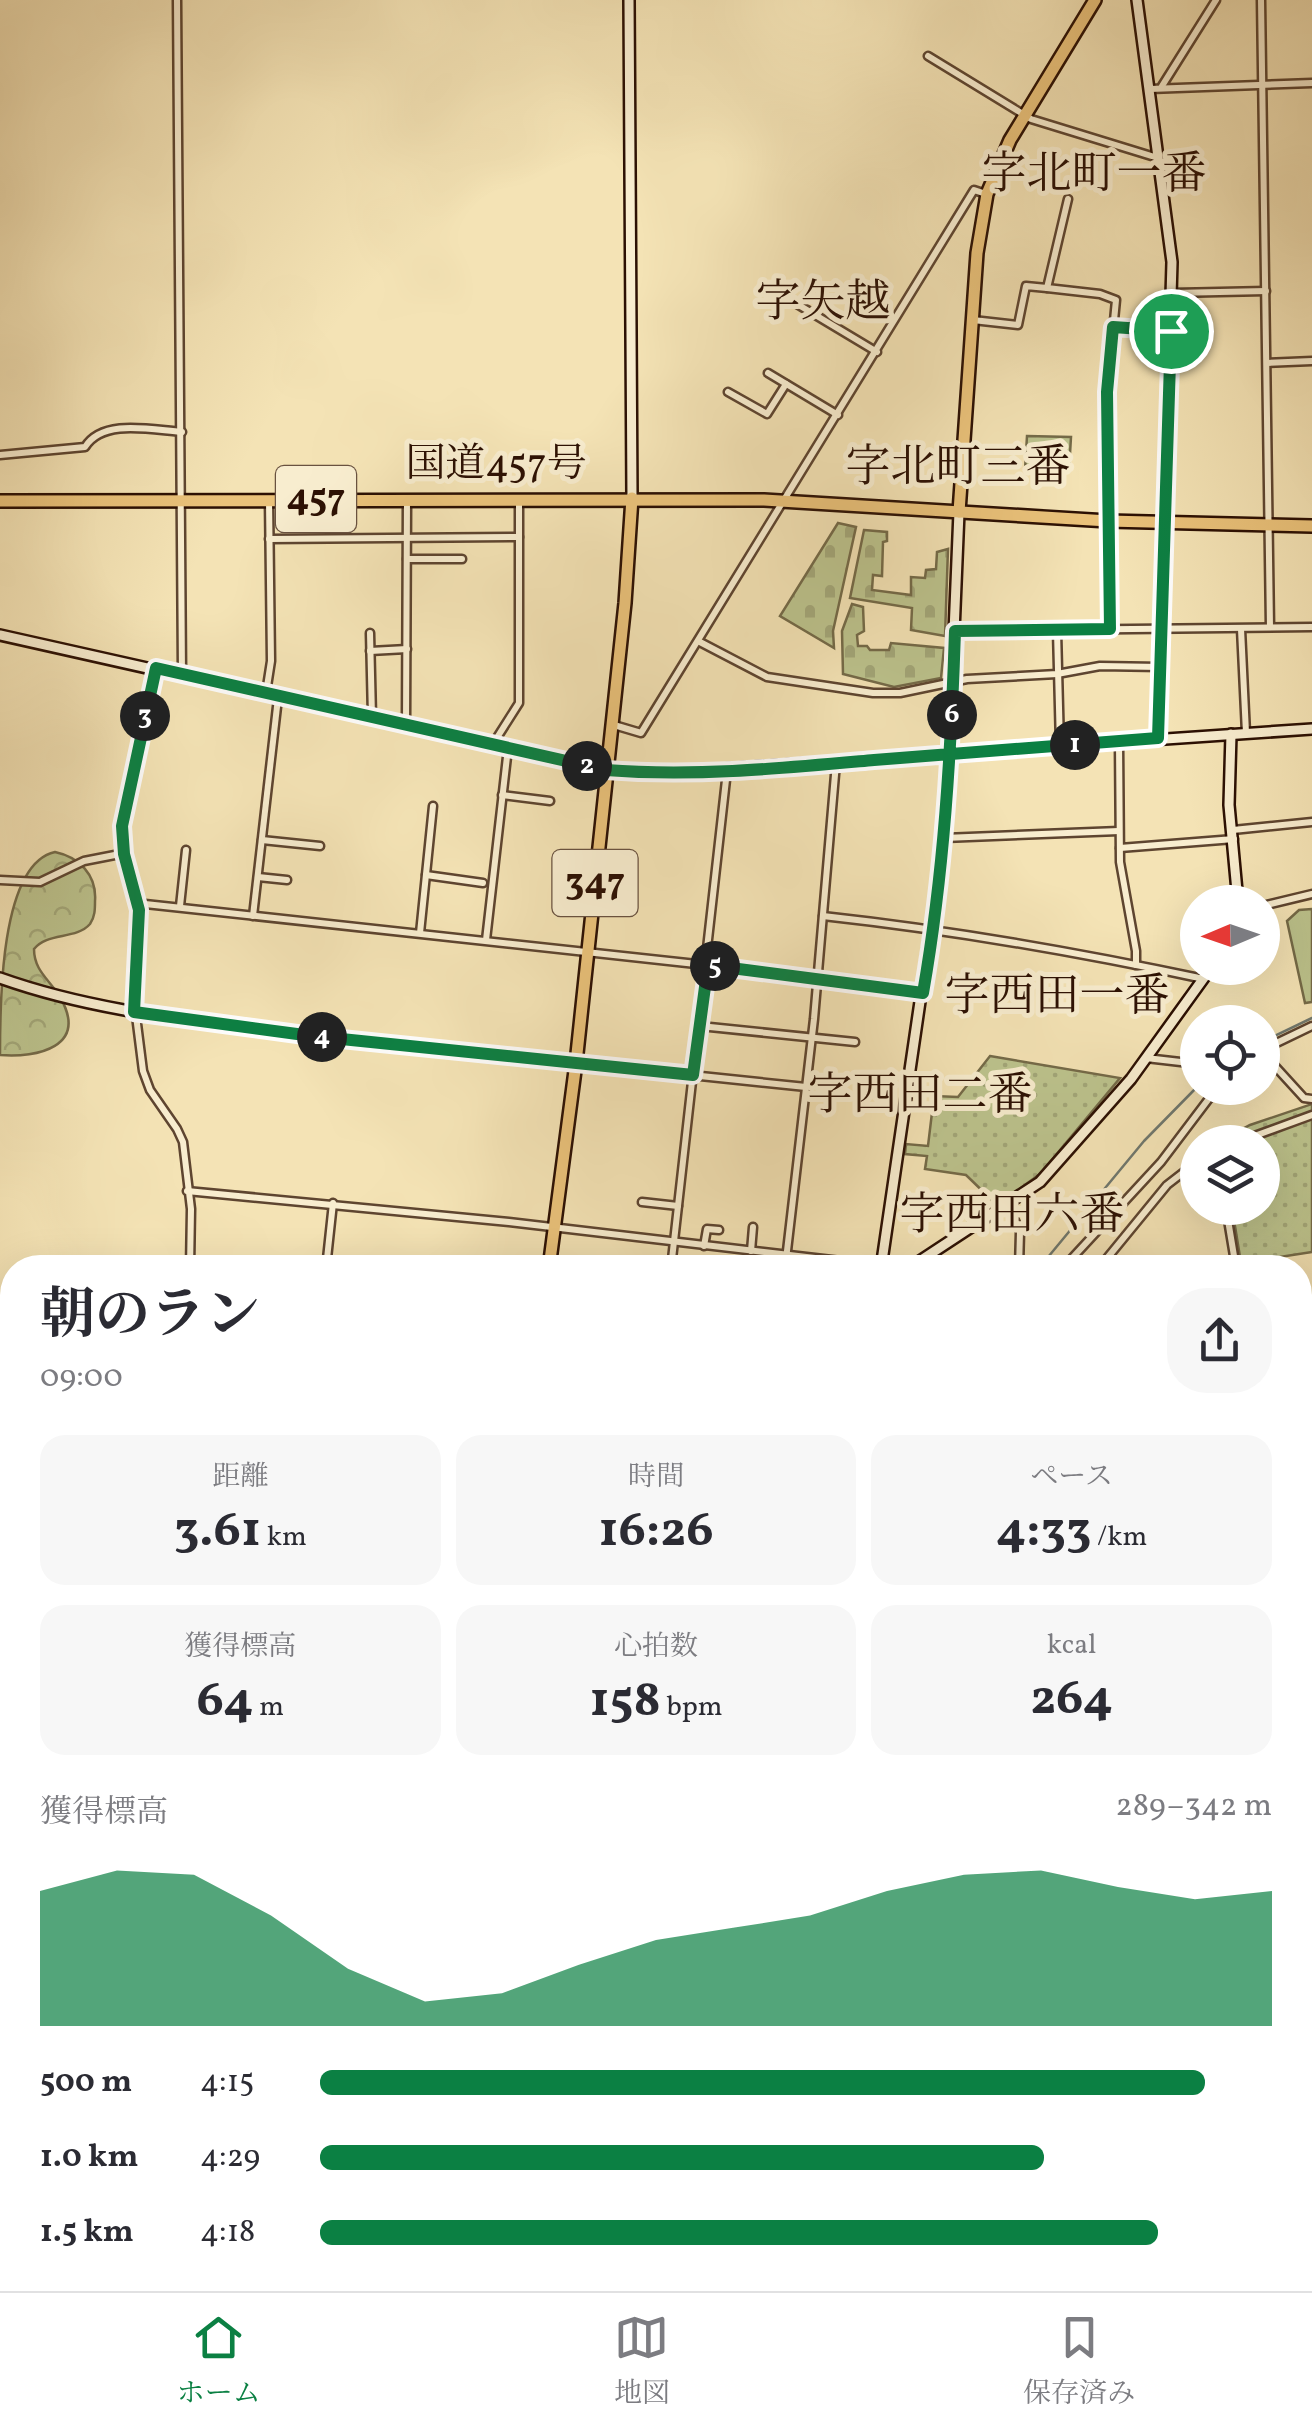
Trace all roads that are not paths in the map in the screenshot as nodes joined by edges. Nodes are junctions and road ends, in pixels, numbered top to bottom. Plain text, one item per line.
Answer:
1 (177, 0) edge
2 (630, 0) edge
3 (1094, 0) edge
4 (1137, 0) edge
5 (1216, 0) edge
6 (1261, 0) edge
7 (928, 56) dead end
8 (1312, 82) edge
9 (1263, 84) junction
10 (1161, 87) junction
11 (1150, 89) junction
12 (1025, 114) junction
13 (1160, 158) junction
14 (987, 194) junction
15 (1068, 199) dead end
16 (1048, 288) junction
17 (1266, 292) junction
18 (1172, 294) junction
19 (782, 295) dead end
20 (972, 320) junction
21 (1113, 327) junction
22 (1171, 331) junction
23 (877, 352) junction
24 (1312, 361) edge
25 (1267, 363) junction
26 (768, 372) dead end
27 (786, 384) junction
28 (728, 392) dead end
29 (838, 415) junction
30 (182, 432) junction
31 (0, 455) edge
32 (518, 498) junction
33 (632, 498) junction
34 (270, 499) junction
35 (406, 499) junction
36 (180, 500) junction
37 (0, 501) edge
38 (786, 501) junction
39 (959, 512) junction
40 (1108, 521) junction
41 (1164, 522) junction
42 (1269, 526) junction
43 (1312, 526) edge
44 (519, 537) junction
45 (269, 539) junction
46 (407, 539) junction
47 (407, 559) junction
48 (462, 559) dead end
49 (1270, 627) junction
50 (1312, 627) edge
51 (1110, 629) junction
52 (1241, 629) junction
53 (1162, 630) junction
54 (955, 631) junction
55 (1057, 631) junction
56 (370, 633) dead end
57 (0, 634) edge
58 (698, 641) junction
59 (407, 649) junction
60 (370, 652) junction
61 (1160, 667) junction
62 (156, 668) junction
63 (182, 674) junction
64 (1057, 674) junction
65 (953, 680) junction
66 (266, 693) junction
67 (278, 697) junction
68 (372, 717) junction
69 (611, 724) junction
70 (406, 725) junction
71 (1312, 729) edge
72 (1246, 733) junction
73 (1231, 734) junction
74 (1158, 738) junction
75 (1120, 742) junction
76 (493, 744) junction
77 (1060, 746) junction
78 (508, 747) junction
79 (949, 754) junction
80 (836, 764) junction
81 (606, 770) junction
82 (727, 771) junction
83 (502, 795) junction
84 (550, 801) dead end
85 (433, 806) dead end
86 (1312, 822) edge
87 (1119, 831) junction
88 (1233, 834) junction
89 (944, 838) junction
90 (262, 840) junction
91 (320, 846) dead end
92 (1120, 848) junction
93 (186, 850) dead end
94 (124, 854) junction
95 (426, 875) junction
96 (258, 878) junction
97 (0, 880) edge
98 (287, 880) dead end
99 (484, 882) dead end
100 (1237, 885) edge
101 (1312, 894) edge
102 (1280, 902) edge
103 (136, 903) junction
104 (180, 906) junction
105 (254, 916) junction
106 (823, 916) junction
107 (933, 928) junction
108 (420, 933) junction
109 (486, 940) junction
110 (588, 953) junction
111 (708, 965) junction
112 (1136, 965) junction
113 (1180, 974) edge
114 (0, 978) edge
115 (818, 978) junction
116 (1200, 985) edge
117 (923, 993) junction
118 (134, 1012) junction
119 (700, 1026) junction
120 (1312, 1026) edge
121 (811, 1039) junction
122 (855, 1042) dead end
123 (1280, 1042) edge
124 (1146, 1058) junction
125 (1180, 1062) edge
126 (576, 1063) junction
127 (1280, 1071) edge
128 (693, 1075) junction
129 (806, 1087) junction
130 (1312, 1099) edge
131 (1204, 1105) edge
132 (1312, 1115) edge
133 (1280, 1127) edge
134 (1180, 1175) edge
135 (187, 1190) junction
136 (642, 1202) dead end
137 (333, 1204) junction
138 (1008, 1204) junction
139 (678, 1206) junction
140 (1229, 1225) edge
141 (553, 1228) junction
142 (753, 1228) dead end
143 (718, 1230) dead end
144 (674, 1243) junction
145 (704, 1246) junction
146 (750, 1251) junction
147 (190, 1255) edge
148 (327, 1255) edge
149 (550, 1255) edge
150 (673, 1255) edge
151 (780, 1255) edge
152 (787, 1255) edge
153 (883, 1255) edge
154 (928, 1255) edge
155 (1019, 1255) edge
156 (1075, 1255) edge
157 (1110, 1255) edge
158 (1234, 1255) edge

1 - 30 street
2 - 33 street
3 - 12 highway
4 - 11 street
5 - 10 street
6 - 9 street
7 - 12 street
8 - 9 street
9 - 10 street
9 - 17 street
10 - 11 street
11 - 13 street
12 - 13 street
12 - 14 highway
13 - 18 street
14 - 20 highway
14 - 23 street
15 - 16 street
16 - 20 street
16 - 21 street
17 - 18 street
17 - 25 street
18 - 22 street
19 - 23 street
20 - 39 highway
21 - 22 street
21 - 40 street
22 - 41 street
23 - 29 street
24 - 25 street
25 - 42 street
26 - 27 street
27 - 28 street
27 - 29 street
29 - 38 street
30 - 31 street
30 - 36 street
32 - 33 highway, 国道457号 / 457
32 - 35 highway, 国道457号 / 457
32 - 44 street
33 - 38 highway, 457
33 - 69 highway, 347
34 - 35 highway, 国道457号 / 457
34 - 36 highway, 国道457号 / 457
34 - 45 street
35 - 46 street
36 - 37 highway, 国道457号 / 457
36 - 63 street
38 - 39 highway, 457
38 - 58 street
39 - 40 highway, 457
39 - 54 street
40 - 41 highway, 457
40 - 51 street
41 - 42 highway, 457
41 - 53 street
42 - 43 highway, 457
42 - 49 street
44 - 46 street
44 - 76 street
45 - 46 street
45 - 66 street
46 - 47 street
47 - 48 street
47 - 59 street
49 - 50 street
49 - 52 street
51 - 53 street
51 - 55 street
52 - 53 street
52 - 72 street
53 - 61 street
54 - 55 street
54 - 65 street
55 - 64 street
56 - 60 street
57 - 62 street
58 - 65 street
58 - 69 street
59 - 60 street
59 - 70 street
60 - 68 street
61 - 64 street
61 - 74 street
62 - 63 street
62 - 94 street
63 - 66 street
64 - 65 street
64 - 77 street
65 - 79 street
66 - 67 street
67 - 68 street
67 - 90 street
68 - 70 street
69 - 81 highway, 347
70 - 76 street
71 - 72 street
72 - 73 street
73 - 74 street
73 - 88 street
74 - 75 street
75 - 77 street
75 - 87 street
76 - 78 street
77 - 79 street
78 - 81 street
78 - 83 street
79 - 80 street
79 - 89 street
80 - 82 street
80 - 106 street
81 - 82 street
81 - 110 highway, 347
82 - 111 street
83 - 84 street
83 - 109 street
85 - 95 street
86 - 88 street
87 - 89 street
87 - 92 street
88 - 92 street
88 - 100 street
89 - 107 street
90 - 91 street
90 - 96 street
92 - 112 street
93 - 104 street
94 - 97 street
94 - 103 street
95 - 99 street
95 - 108 street
96 - 98 street
96 - 105 street
101 - 102 street
103 - 104 street
103 - 118 street
104 - 105 street
105 - 108 street
106 - 107 street
106 - 115 street
107 - 112 street
107 - 117 street
108 - 109 street
109 - 110 street
110 - 111 street
110 - 126 highway, 347
111 - 115 street
111 - 119 street
112 - 113 street
114 - 118 street
115 - 117 street
115 - 121 street
116 - 124 street
117 - 153 street
118 - 126 street
118 - 135 street
119 - 121 street
119 - 128 street
120 - 123 street
121 - 122 street
121 - 129 street
124 - 125 street
124 - 138 street
126 - 128 street
126 - 141 highway, 347
127 - 130 street
128 - 129 street
128 - 139 street
129 - 152 street
131 - 156 street
132 - 133 street
134 - 157 street
135 - 137 street
135 - 147 street
136 - 139 street
137 - 141 street
137 - 148 street
138 - 154 street
138 - 155 street
139 - 144 street
140 - 158 street
141 - 144 street
141 - 149 highway, 347
142 - 146 street
143 - 145 street
144 - 145 street
144 - 150 street
145 - 146 street
146 - 151 street

